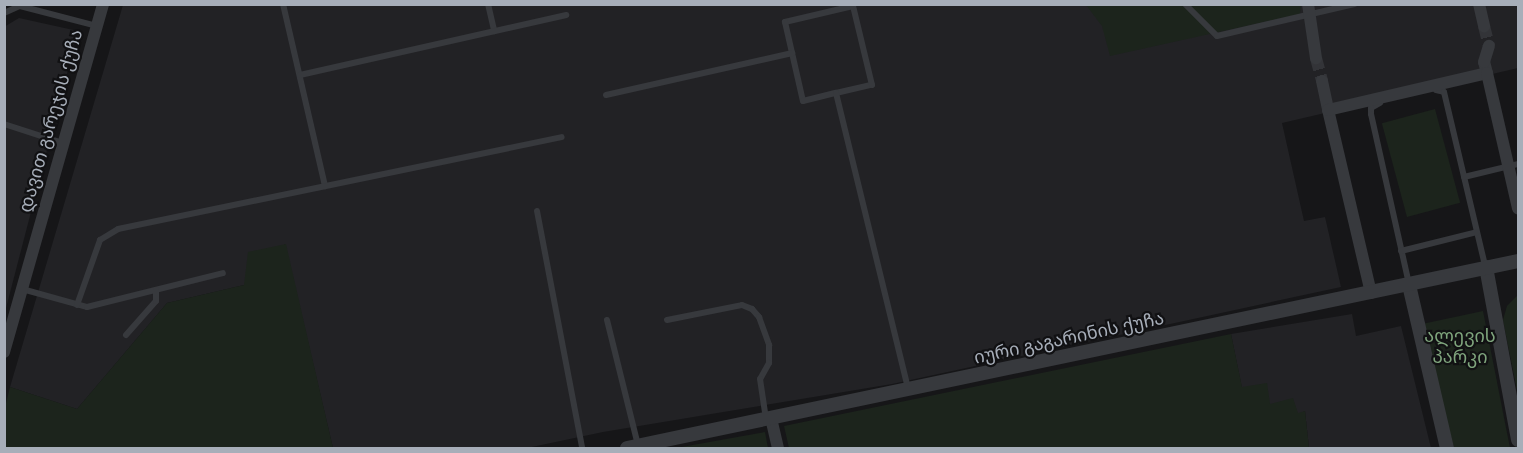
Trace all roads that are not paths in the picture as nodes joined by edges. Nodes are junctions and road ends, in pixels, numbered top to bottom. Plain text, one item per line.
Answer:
1 (103, 4) edge
2 (284, 4) edge
3 (488, 4) edge
4 (1185, 4) edge
5 (1354, 4) edge
6 (1479, 4) edge
7 (1309, 10) edge
8 (4, 13) edge
9 (566, 15) dead end
10 (97, 26) junction
11 (1484, 26) tunnel mouth
12 (494, 32) junction
13 (1489, 46) tunnel mouth
14 (792, 53) junction
15 (1316, 58) tunnel mouth
16 (1487, 73) junction
17 (300, 75) junction
18 (1322, 81) tunnel mouth
19 (836, 93) junction
20 (606, 95) dead end
21 (1328, 110) junction
22 (4, 124) edge
23 (562, 137) dead end
24 (64, 143) junction
25 (1514, 165) edge
26 (1464, 177) junction
27 (325, 186) junction
28 (1518, 208) edge
29 (537, 211) dead end
30 (1477, 232) junction
31 (1401, 251) junction
32 (1518, 261) edge
33 (1486, 267) junction
34 (223, 273) dead end
35 (1409, 285) junction
36 (22, 289) junction
37 (156, 290) junction
38 (1371, 293) junction
39 (77, 304) junction
40 (608, 320) dead end
41 (667, 320) dead end
42 (126, 335) dead end
43 (4, 352) edge
44 (908, 390) junction
45 (769, 419) junction
46 (1518, 440) edge
47 (582, 448) edge
48 (635, 448) edge
49 (778, 448) edge
50 (1447, 448) edge

1 - 10 street, დავით გარეჯის ქუჩა
2 - 17 lane
3 - 12 lane
4 - 7 lane
5 - 7 lane
6 - 11 street
7 - 15 street
8 - 10 lane
9 - 12 lane
10 - 24 street, დავით გარეჯის ქუჩა
12 - 17 lane
13 - 16 street
14 - 19 lane
14 - 19 lane
14 - 20 lane
16 - 21 street
16 - 25 street
17 - 27 lane
18 - 21 street
19 - 44 lane
21 - 38 street
22 - 24 lane
23 - 27 lane
24 - 36 street, დავით გარეჯის ქუჩა
25 - 26 lane
25 - 28 street
26 - 30 lane
26 - 31 lane
27 - 39 lane
29 - 47 lane
30 - 31 lane
30 - 33 lane
31 - 35 lane
32 - 33 street, იური გაგარინის ქუჩა
33 - 35 street, იური გაგარინის ქუჩა
33 - 46 street
34 - 37 lane
35 - 38 street, იური გაგარინის ქუჩა
35 - 50 street
36 - 39 lane
36 - 43 street, დავით გარეჯის ქუჩა
37 - 39 lane
37 - 42 lane
38 - 44 street, იური გაგარინის ქუჩა
40 - 48 lane
41 - 45 lane
44 - 45 street, იური გაგარინის ქუჩა
45 - 48 street, იური გაგარინის ქუჩა
45 - 49 street

